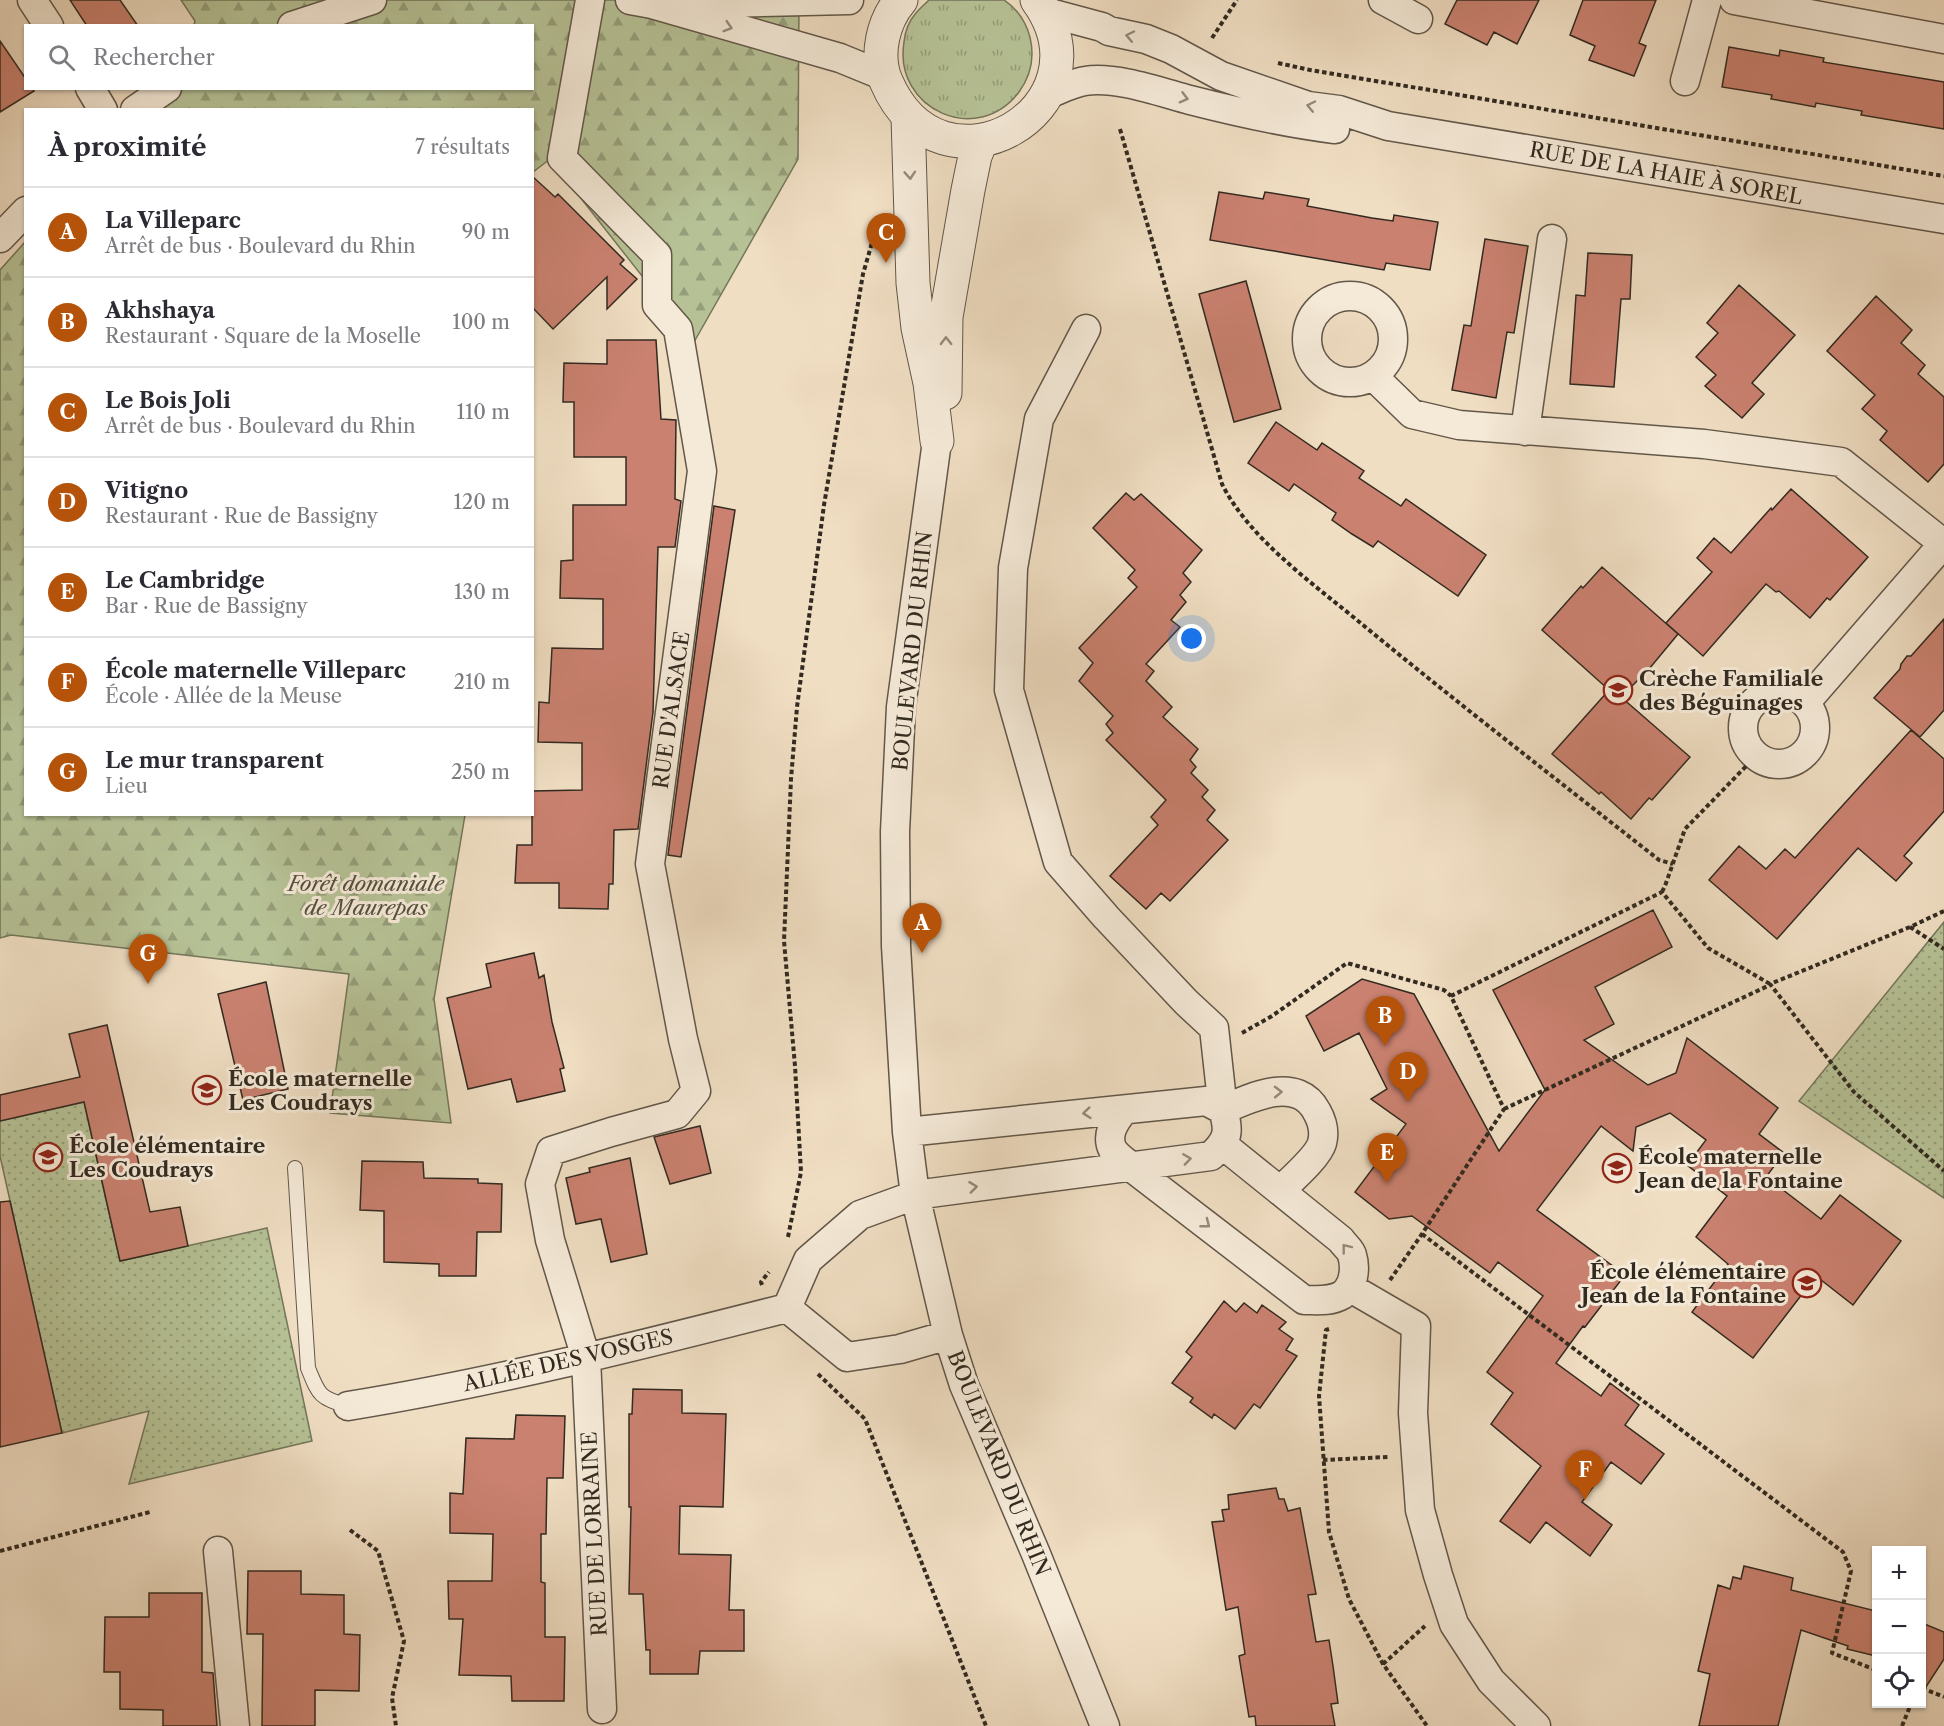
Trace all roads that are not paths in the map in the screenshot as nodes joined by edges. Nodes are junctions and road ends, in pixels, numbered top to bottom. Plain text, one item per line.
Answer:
1 (32, 0) edge
2 (372, 0) edge
3 (590, 0) edge
4 (849, 0) edge
5 (901, 0) edge
6 (1383, 0) edge
7 (1707, 0) edge
8 (1734, 0) edge
9 (641, 2) edge
10 (1042, 6) edge
11 (1418, 19) dead end
12 (48, 24) edge
13 (298, 24) edge
14 (1944, 39) edge
15 (884, 76) junction
16 (1685, 81) dead end
17 (91, 90) edge
18 (164, 90) edge
19 (1047, 95) junction
20 (102, 108) edge
21 (138, 108) edge
22 (908, 117) junction
23 (1388, 126) junction
24 (981, 141) junction
25 (24, 213) edge
26 (1944, 219) edge
27 (0, 238) edge
28 (1552, 239) dead end
29 (1086, 328) dead end
30 (1373, 376) dead end
31 (1525, 431) junction
32 (937, 441) junction
33 (1944, 543) edge
34 (1805, 703) junction
35 (1124, 1110) junction
36 (1223, 1110) junction
37 (907, 1132) junction
38 (1222, 1145) junction
39 (1131, 1167) junction
40 (295, 1168) dead end
41 (1280, 1191) junction
42 (915, 1195) junction
43 (1349, 1287) junction
44 (780, 1310) junction
45 (948, 1335) junction
46 (586, 1358) junction
47 (348, 1406) joint
48 (218, 1551) dead end
49 (602, 1709) dead end
50 (235, 1726) edge
51 (1106, 1726) edge
52 (1536, 1726) edge

1 - 12 street
2 - 13 street
3 - 46 street, RUE D'ALSACE
4 - 9 street
5 - 15 street
6 - 11 street
7 - 16 street
8 - 14 street
9 -> 15 street
10 - 19 street
23 -> 10 street, RUE DE LA HAIE À SOREL
15 - 22 street
17 - 20 street
18 - 21 street
19 -> 23 street, RUE DE LA HAIE À SOREL
19 - 24 street
22 - 24 street
22 -> 32 street, BOULEVARD DU RHIN
23 - 26 street, RUE DE LA HAIE À SOREL
32 -> 24 street, BOULEVARD DU RHIN
25 - 27 street
28 - 31 street
29 - 36 street
30 - 31 street
31 - 33 street
32 - 37 street, BOULEVARD DU RHIN
33 - 34 street
34 - 34 street
35 - 36 street
35 -> 37 street
35 - 39 street
36 - 38 street
36 -> 41 street
37 - 42 street, BOULEVARD DU RHIN
39 -> 38 street
38 - 41 street
42 -> 39 street
39 -> 43 street
40 - 47 lane
43 -> 41 street
42 - 44 street
42 - 45 street, BOULEVARD DU RHIN
43 - 52 street
44 - 45 street
44 - 46 street, ALLÉE DES VOSGES
45 - 51 street, BOULEVARD DU RHIN
46 - 47 street, ALLÉE DES VOSGES
46 - 49 street, RUE DE LORRAINE
48 - 50 street

